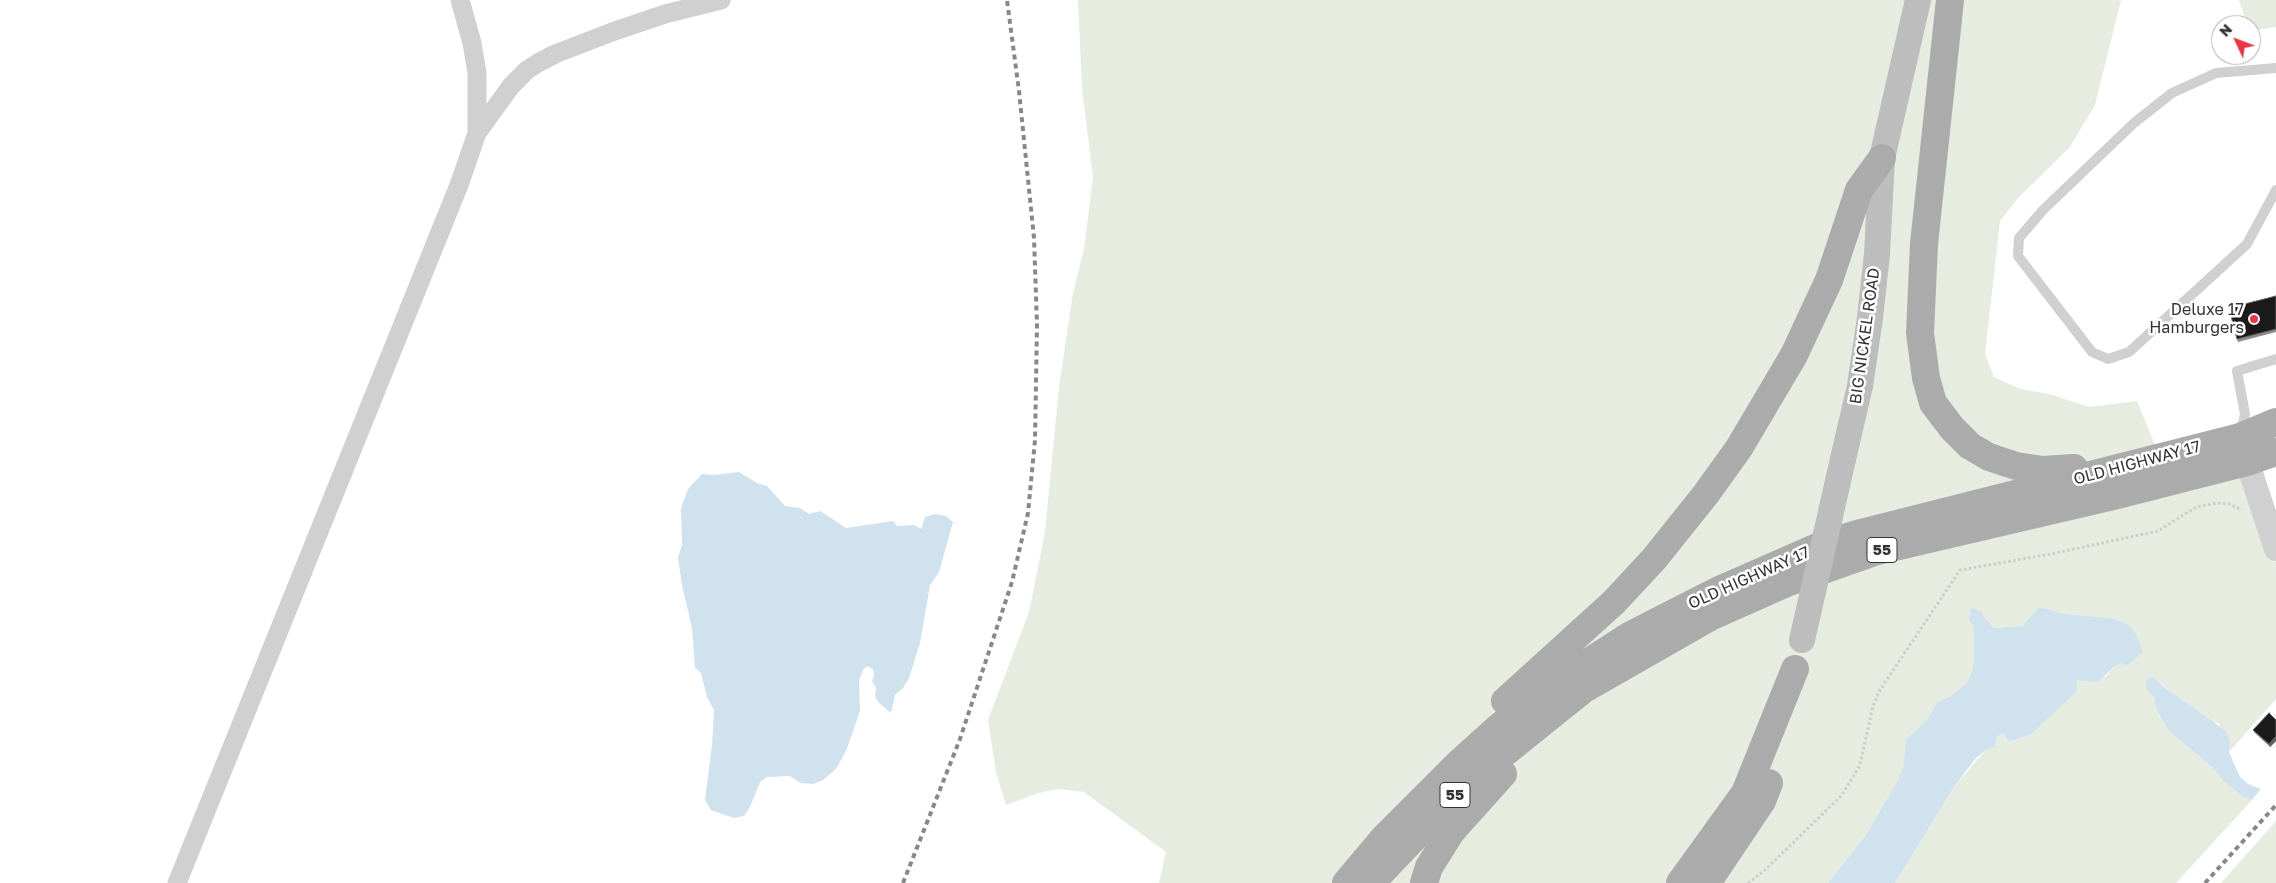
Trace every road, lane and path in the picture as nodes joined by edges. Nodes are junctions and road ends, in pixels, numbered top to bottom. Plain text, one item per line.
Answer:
1 (460, 0) edge
2 (721, 0) edge
3 (1918, 0) edge
4 (1950, 0) edge
5 (2276, 68) edge
6 (477, 134) junction
7 (1882, 158) junction
8 (2276, 190) edge
9 (2276, 359) edge
10 (2276, 422) edge
11 (2243, 449) junction
12 (2276, 452) edge
13 (2115, 469) junction
14 (2229, 504) dead end
15 (2276, 548) edge
16 (1795, 670) junction
17 (1549, 716) junction
18 (1458, 764) junction
19 (177, 883) edge
20 (1346, 883) edge
21 (1371, 883) edge
22 (1424, 883) edge
23 (1680, 883) edge
24 (1707, 883) edge
25 (1748, 883) edge

1 - 6 street
2 - 6 street
3 - 7 main road, BIG NICKEL ROAD
4 - 13 main road
5 - 8 lane
6 - 19 street
7 - 16 main road, BIG NICKEL ROAD, bridge
7 - 18 main road
9 - 11 lane
10 - 11 main road, 55
11 - 12 main road, 55
11 - 13 main road, OLD HIGHWAY 17 / 55
11 - 15 street
11 - 17 main road, OLD HIGHWAY 17 / 55
13 - 18 main road, OLD HIGHWAY 17 / 55
14 - 25 path
16 - 23 main road
16 - 24 main road
17 - 21 main road, OLD HIGHWAY 17 / 55
17 - 22 main road
18 - 20 main road, OLD HIGHWAY 17 / 55

